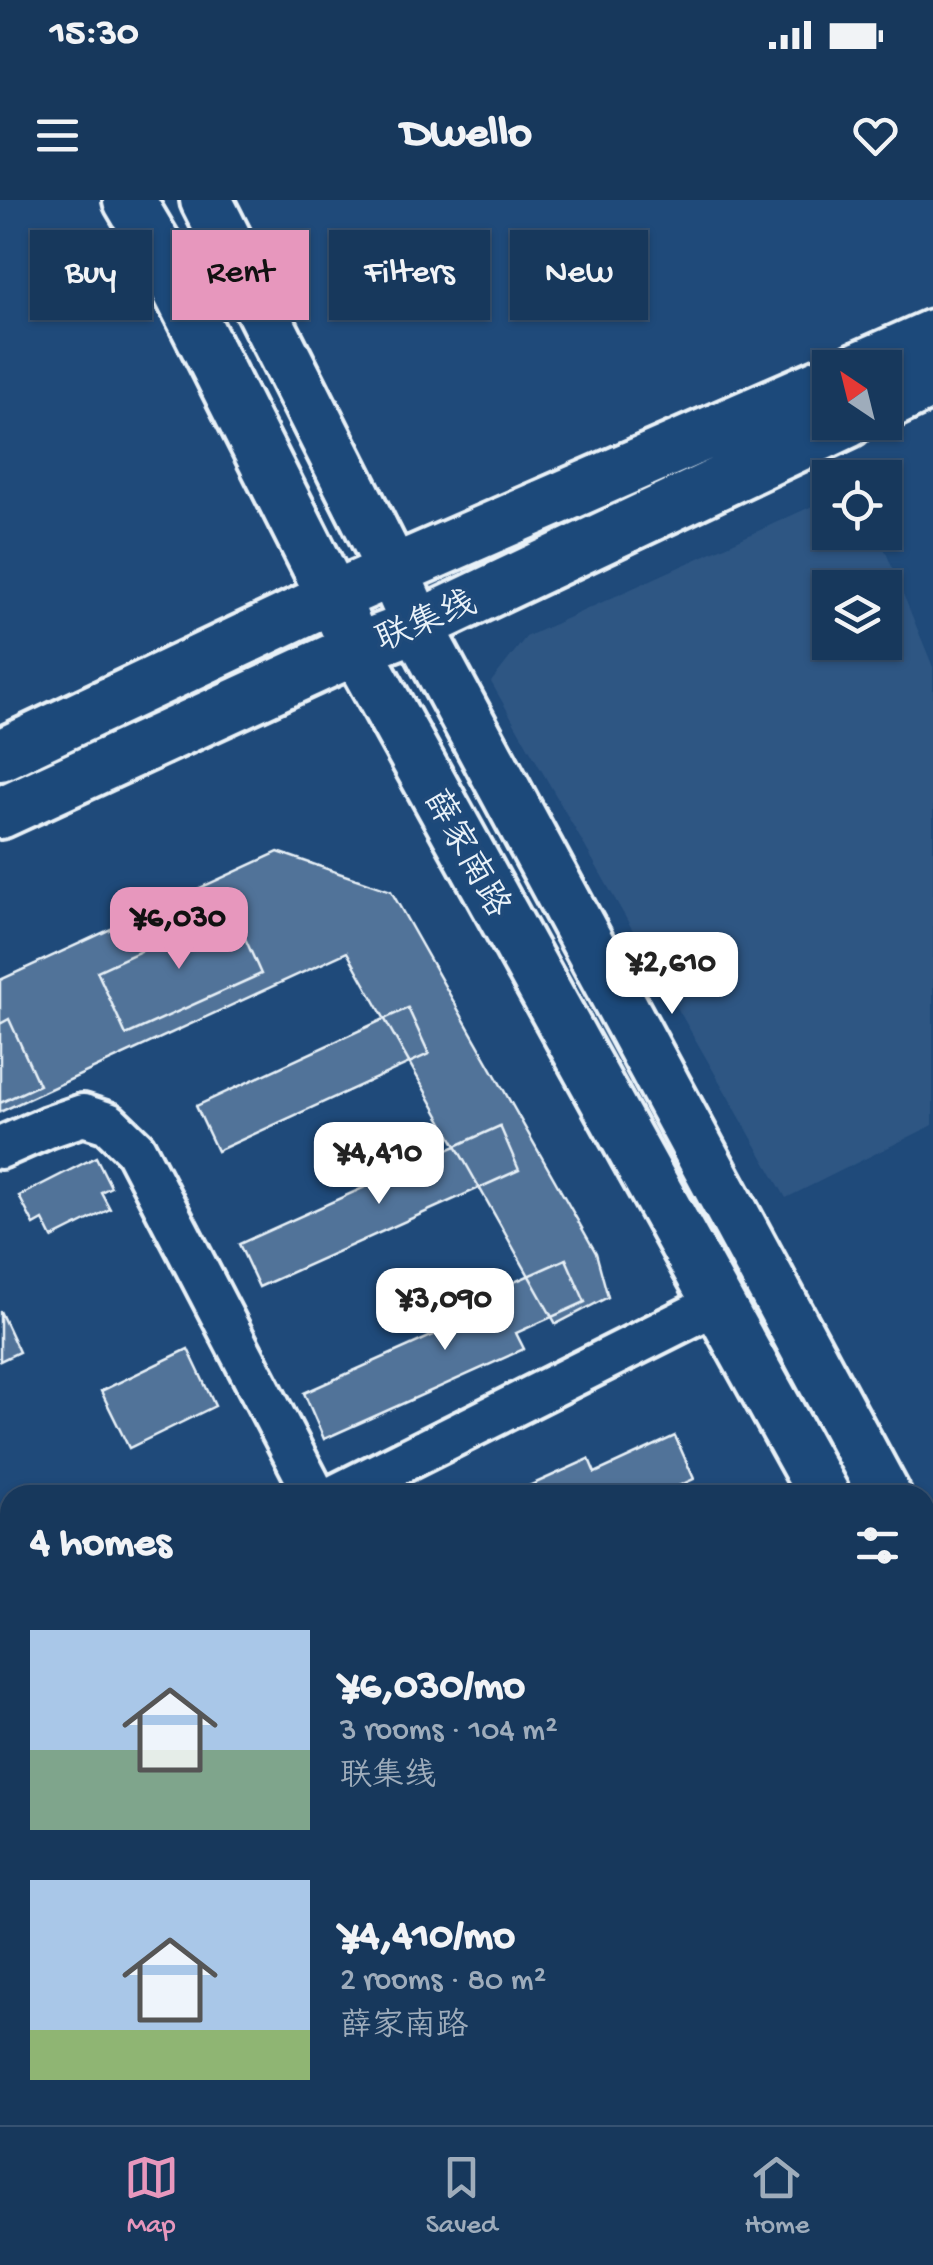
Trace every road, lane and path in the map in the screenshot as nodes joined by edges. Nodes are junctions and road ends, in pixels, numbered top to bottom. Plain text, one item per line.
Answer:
1 (129, 200) edge
2 (206, 200) edge
3 (933, 334) edge
4 (898, 350) edge
5 (933, 382) edge
6 (812, 388) edge
7 (902, 397) edge
8 (812, 439) edge
9 (393, 571) junction
10 (333, 597) junction
11 (417, 626) junction
12 (356, 649) junction
13 (0, 754) edge
14 (0, 813) edge
15 (0, 1148) edge
16 (718, 1303) junction
17 (311, 1485) edge
18 (356, 1485) edge
19 (818, 1485) edge
20 (880, 1485) edge

1 - 10 main road, 薛家南路
2 - 9 main road, 薛家南路
3 - 4 main road
5 - 7 main road
6 - 9 main road, 联集线
8 - 11 main road, 联集线
9 - 10 main road, 联集线
9 - 11 main road, 薛家南路
10 - 12 main road, 薛家南路
10 - 13 main road, 联集线
11 - 12 main road, 联集线
11 - 20 main road, 薛家南路
12 - 14 main road, 联集线
12 - 16 main road, 薛家南路
15 - 17 lane
16 - 18 lane
16 - 19 main road, 薛家南路

